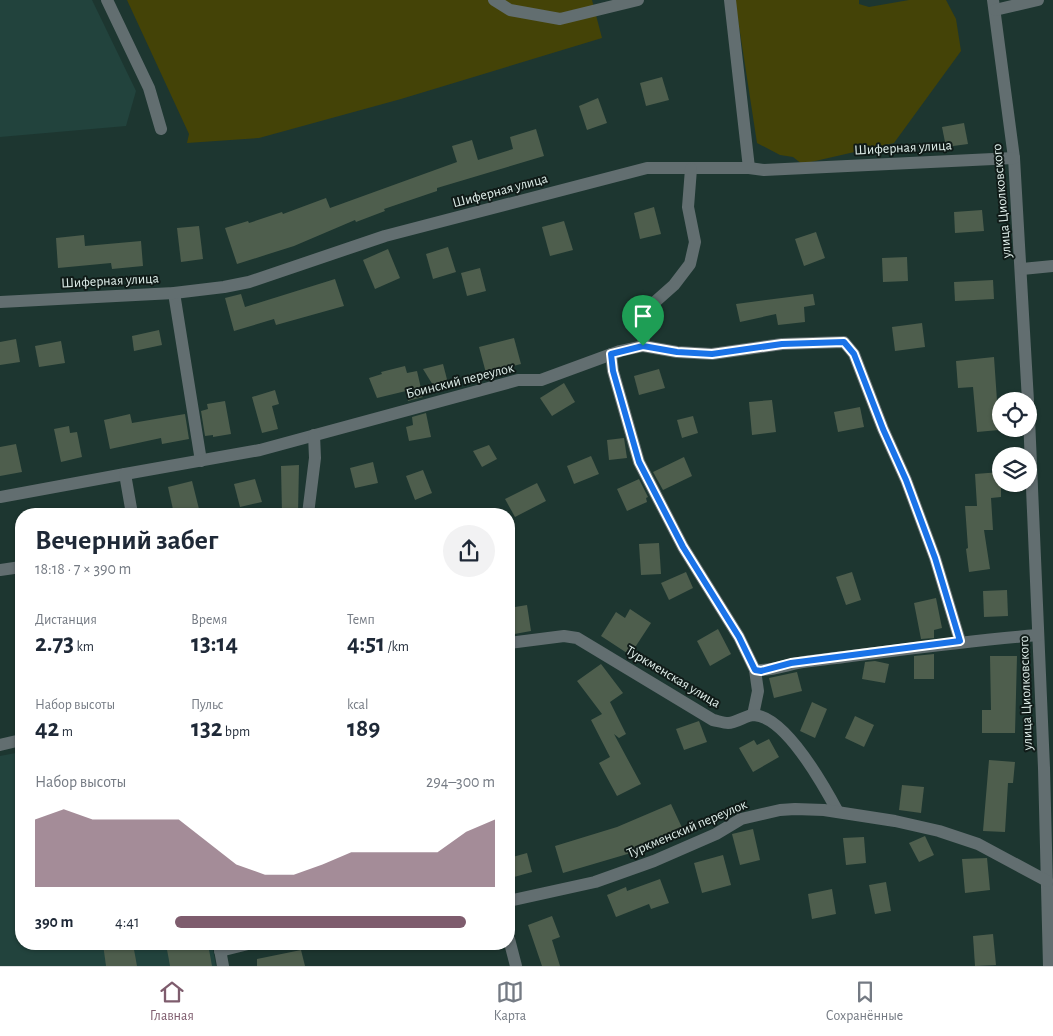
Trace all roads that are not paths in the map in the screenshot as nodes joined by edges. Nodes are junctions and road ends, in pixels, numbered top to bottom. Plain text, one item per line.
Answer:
1 (107, 0) edge
2 (494, 0) edge
3 (638, 0) edge
4 (730, 0) edge
5 (1038, 0) edge
6 (994, 5) edge
7 (161, 129) dead end
8 (1014, 158) junction
9 (749, 168) junction
10 (691, 169) junction
11 (1053, 266) edge
12 (1022, 269) junction
13 (174, 293) junction
14 (0, 302) edge
15 (643, 346) junction
16 (611, 354) junction
17 (1028, 392) edge
18 (314, 435) junction
19 (1030, 437) edge
20 (200, 461) junction
21 (125, 474) junction
22 (0, 497) edge
23 (131, 508) edge
24 (309, 508) edge
25 (15, 568) edge
26 (0, 570) edge
27 (1038, 635) junction
28 (960, 641) junction
29 (515, 642) edge
30 (755, 670) junction
31 (753, 715) junction
32 (15, 741) edge
33 (0, 744) edge
34 (1048, 768) edge
35 (838, 812) junction
36 (1047, 881) junction
37 (515, 900) edge
38 (221, 950) edge
39 (512, 950) edge
40 (224, 966) edge
41 (516, 966) edge
42 (1049, 966) edge

1 - 7 street
2 - 3 street
4 - 9 street
5 - 6 street
6 - 8 street, улица Циолковского
8 - 9 street, Шиферная улица
8 - 12 street, улица Циолковского
9 - 10 street, Шиферная улица
10 - 13 street, Шиферная улица
10 - 15 street
11 - 12 street
12 - 17 street, улица Циолковского
13 - 14 street, Шиферная улица
13 - 20 street
15 - 16 street, Боинский переулок
15 - 28 street, Боинский переулок
16 - 18 street, Боинский переулок
16 - 30 street
18 - 20 street, Боинский переулок
18 - 24 street
19 - 27 street, улица Циолковского
20 - 21 street, Боинский переулок
21 - 22 street, Боинский переулок
21 - 23 street
25 - 26 street
27 - 28 street
27 - 34 street, улица Циолковского
28 - 30 street
29 - 31 street, Туркменская улица
30 - 31 street
31 - 35 street
32 - 33 street
34 - 36 street, улица Циолковского
35 - 36 street, Туркменский переулок
35 - 37 street, Туркменский переулок
36 - 42 street, улица Циолковского
38 - 40 street
39 - 41 street

